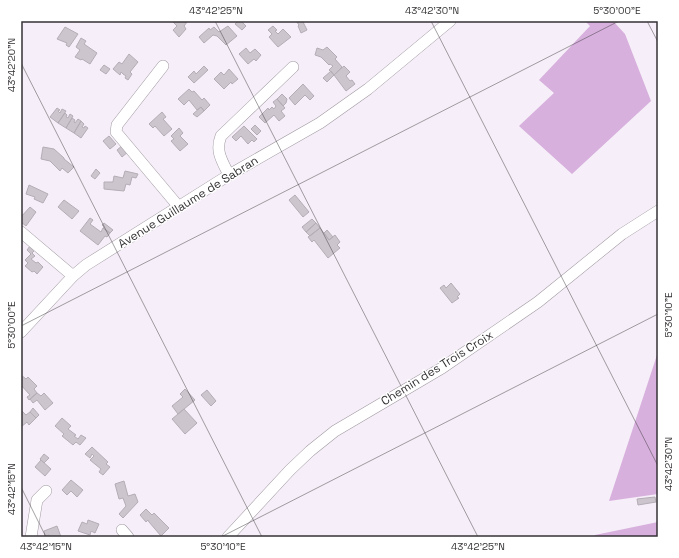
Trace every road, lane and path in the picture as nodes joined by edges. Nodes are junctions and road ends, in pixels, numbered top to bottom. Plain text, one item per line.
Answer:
1 (450, 21) edge
2 (163, 66) dead end
3 (293, 67) dead end
4 (229, 175) junction
5 (179, 207) junction
6 (658, 211) edge
7 (21, 232) edge
8 (72, 276) junction
9 (21, 332) edge
10 (46, 491) dead end
11 (31, 537) edge
12 (228, 537) edge

1 - 4 street, Avenue Guillaume de Sabran
2 - 5 street
3 - 4 street
4 - 5 street, Avenue Guillaume de Sabran
5 - 8 street, Avenue Guillaume de Sabran
6 - 12 street, Chemin des Trois Croix
7 - 8 street
8 - 9 street, Avenue Guillaume de Sabran
10 - 11 street

